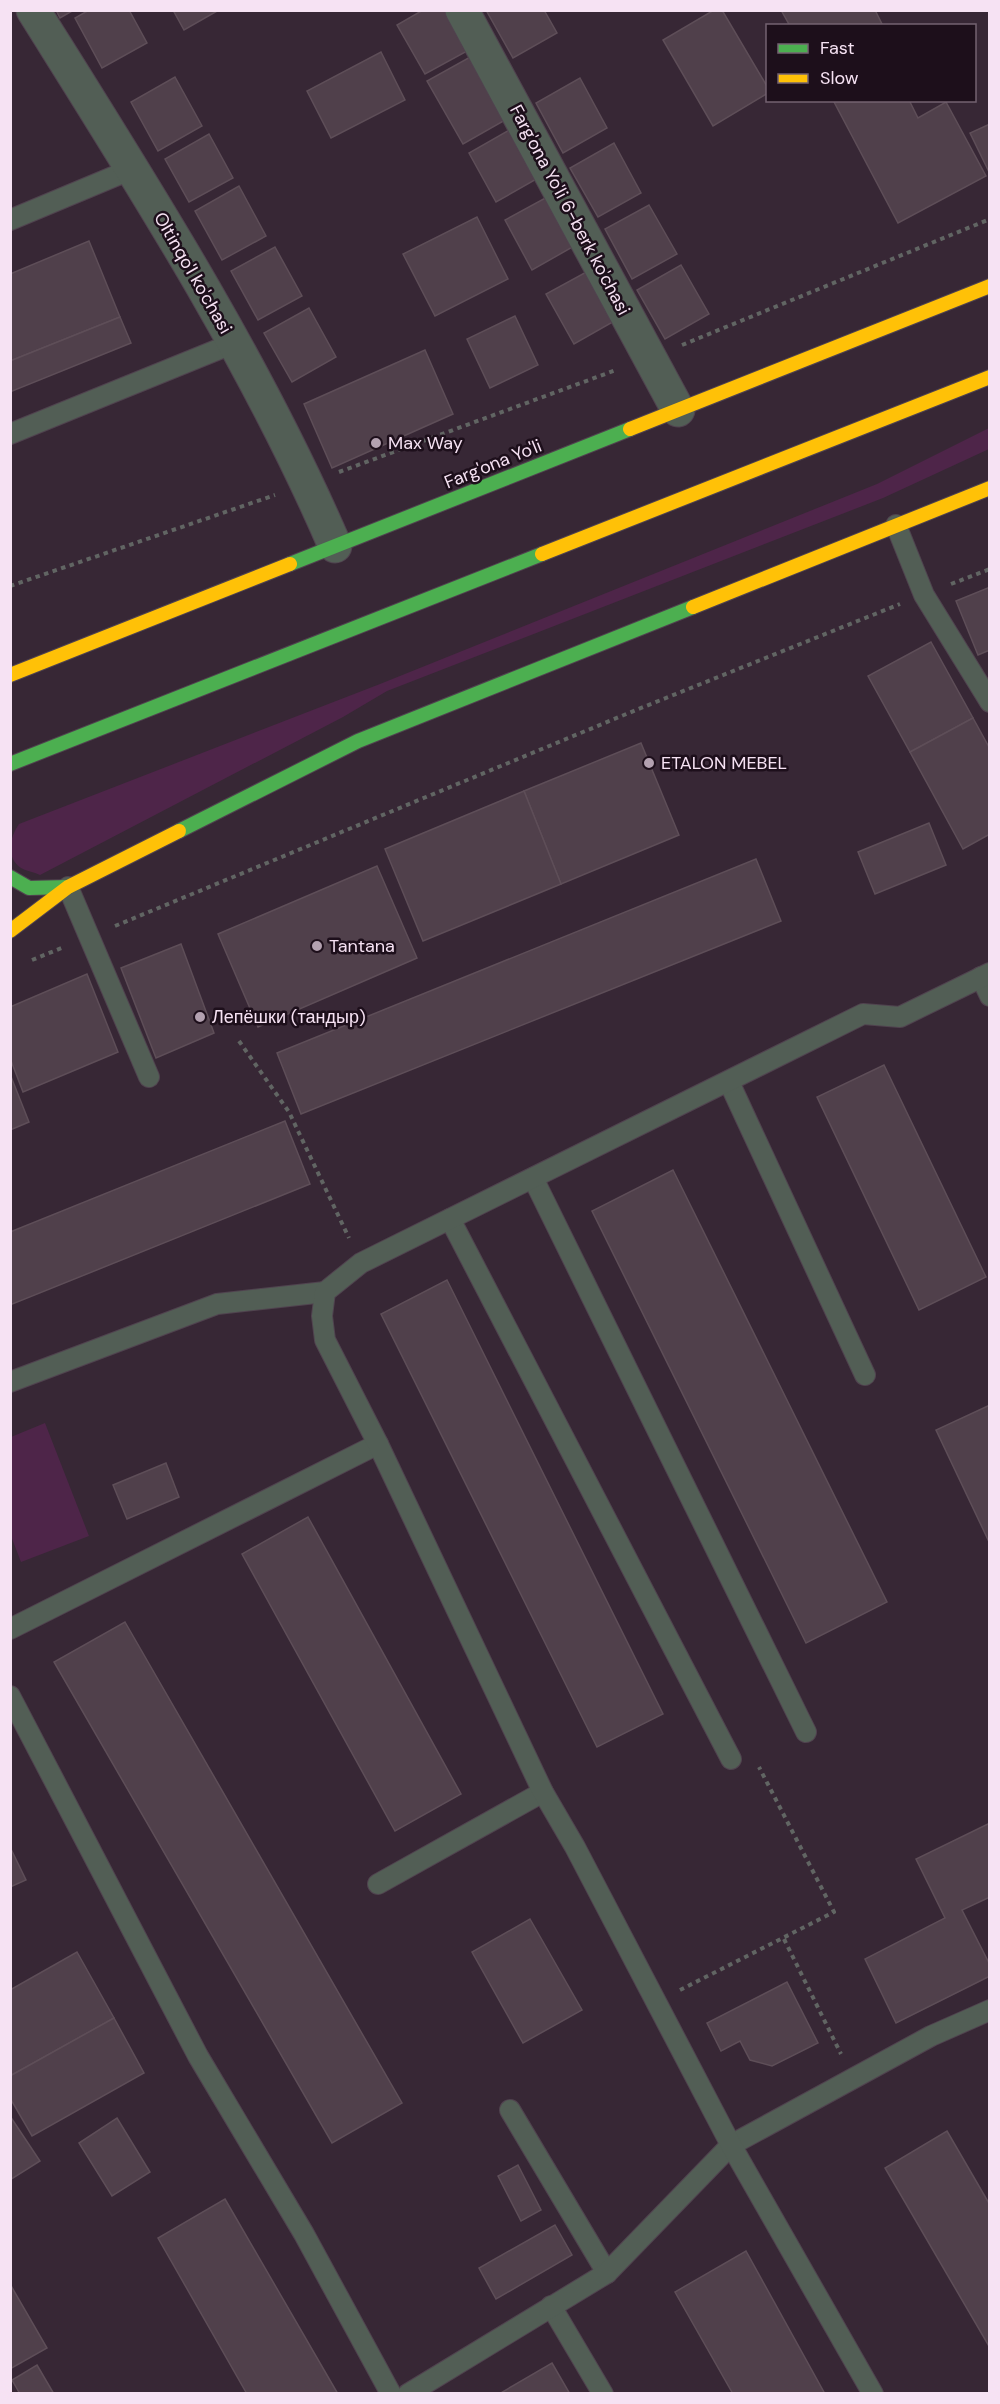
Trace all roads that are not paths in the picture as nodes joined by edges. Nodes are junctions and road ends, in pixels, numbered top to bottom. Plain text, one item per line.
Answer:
1 (33, 10) edge
2 (462, 10) edge
3 (132, 169) junction
4 (10, 220) edge
5 (990, 286) edge
6 (234, 343) junction
7 (990, 377) edge
8 (678, 410) junction
9 (10, 434) edge
10 (990, 488) edge
11 (896, 525) junction
12 (335, 546) junction
13 (10, 675) edge
14 (990, 702) edge
15 (12, 765) edge
16 (10, 878) edge
17 (68, 887) junction
18 (10, 931) edge
19 (985, 975) edge
20 (990, 996) edge
21 (149, 1077) dead end
22 (729, 1082) junction
23 (532, 1178) junction
24 (450, 1219) junction
25 (326, 1292) junction
26 (865, 1375) dead end
27 (10, 1382) edge
28 (378, 1444) junction
29 (10, 1629) edge
30 (10, 1696) edge
31 (806, 1732) dead end
32 (731, 1759) dead end
33 (543, 1792) junction
34 (378, 1884) dead end
35 (990, 2010) edge
36 (510, 2110) dead end
37 (731, 2145) junction
38 (607, 2273) junction
39 (551, 2306) junction
40 (391, 2394) edge
41 (408, 2394) edge
42 (603, 2394) edge
43 (873, 2394) edge

1 - 3 street, Oltinqo'l ko'chasi
2 - 8 street, Farg'ona Yo'li 6-berk ko'chasi
3 - 4 lane
3 - 6 street, Oltinqo'l ko'chasi
5 - 8 main road, Farg'ona Yo'li
6 - 9 lane
6 - 12 street, Oltinqo'l ko'chasi
7 - 15 main road
8 - 12 main road, Farg'ona Yo'li
10 - 11 main road
11 - 14 lane
11 - 17 main road
12 - 13 main road, Farg'ona Yo'li
16 - 17 main road
17 - 18 main road
17 - 21 lane
19 - 20 lane
19 - 22 lane
22 - 23 lane
22 - 26 lane
23 - 24 lane
23 - 31 lane
24 - 25 lane
24 - 32 lane
25 - 27 lane
25 - 28 lane
28 - 29 lane
28 - 33 lane
30 - 40 lane
33 - 34 lane
33 - 37 lane
35 - 37 lane
36 - 38 lane
37 - 38 lane
37 - 43 lane
38 - 39 lane
39 - 41 lane
39 - 42 lane

